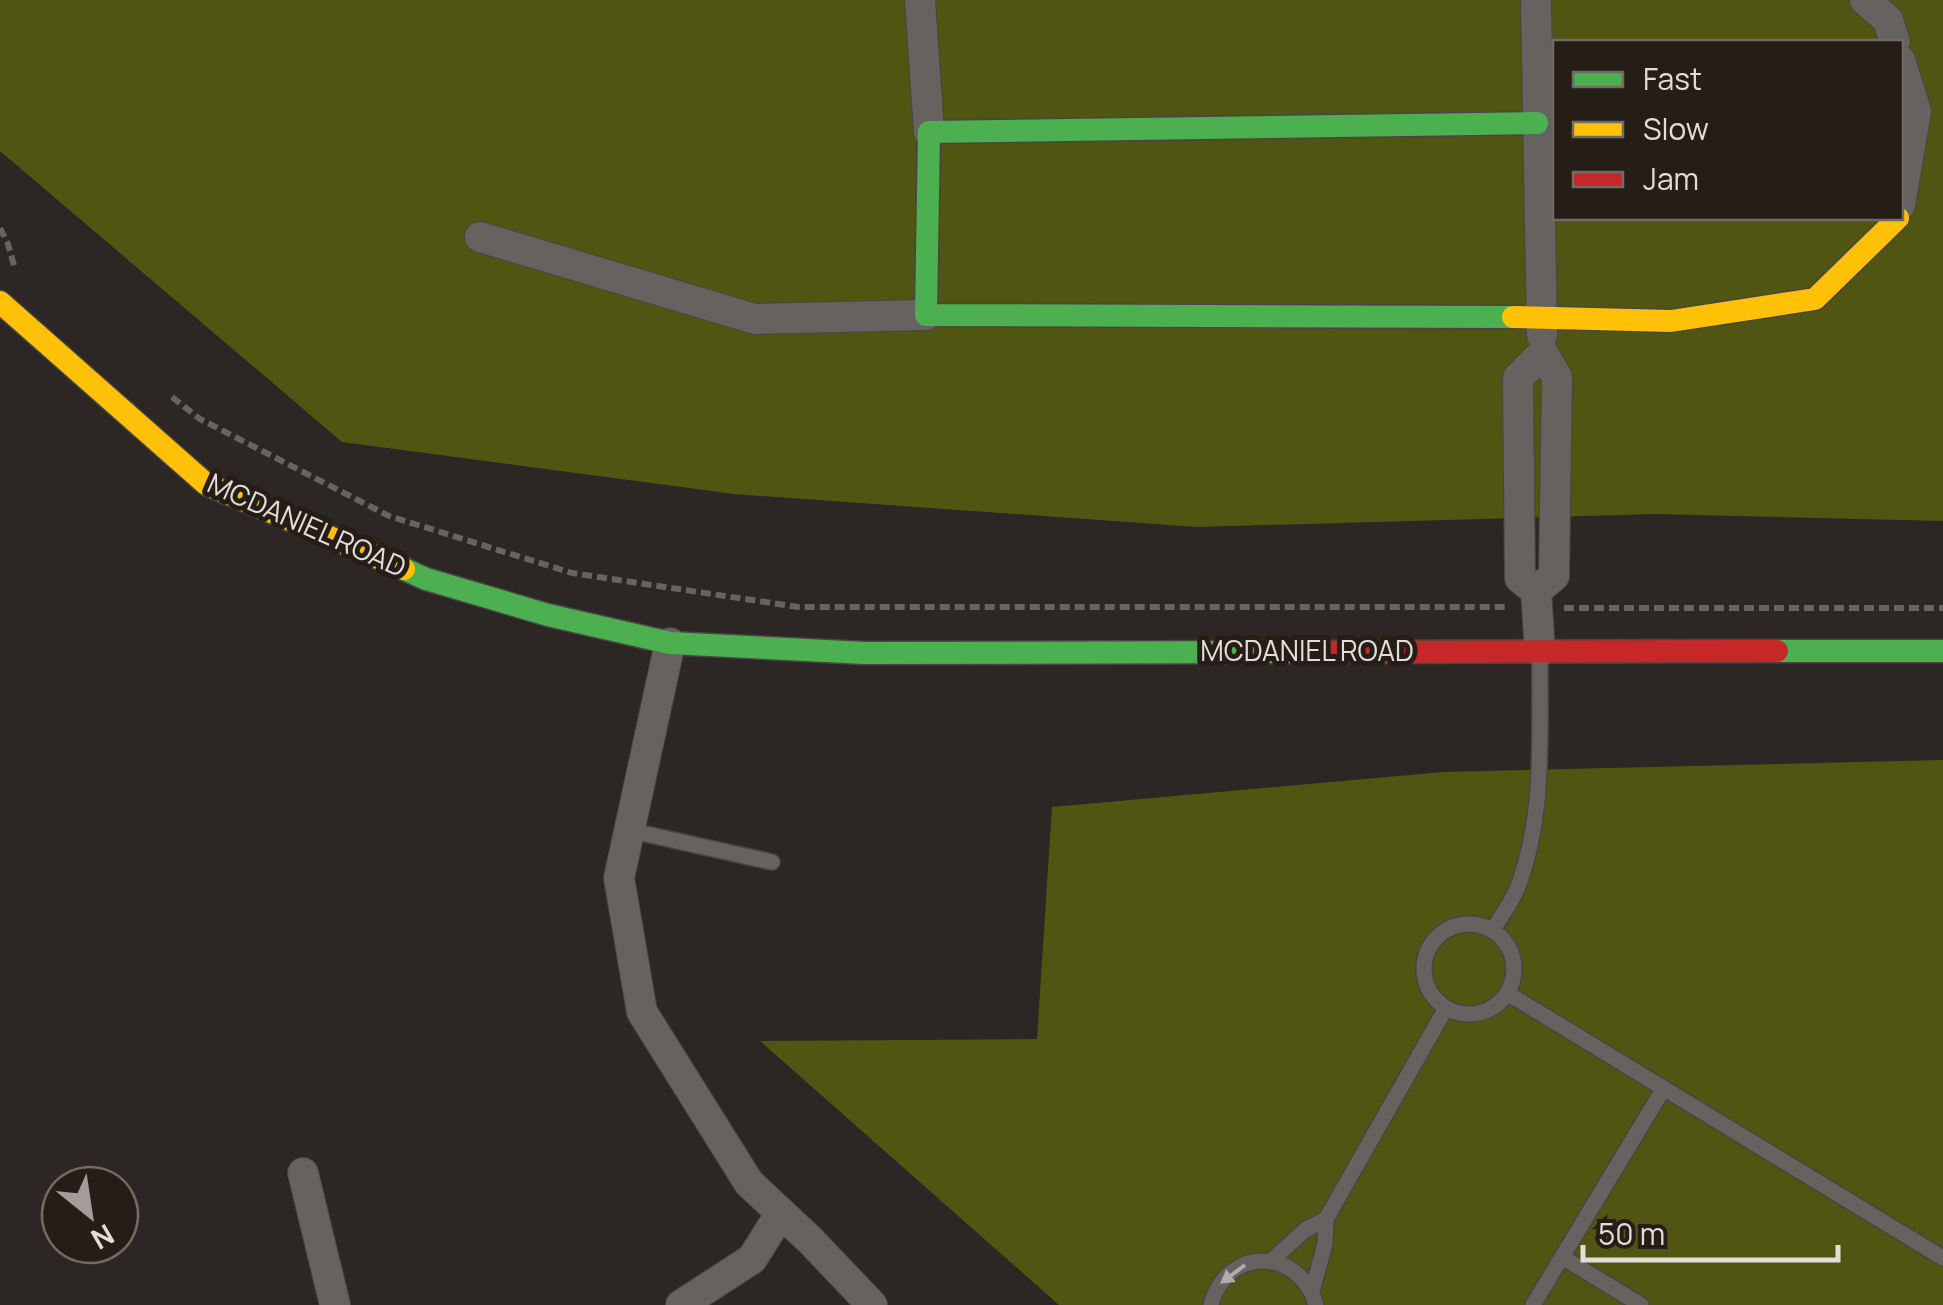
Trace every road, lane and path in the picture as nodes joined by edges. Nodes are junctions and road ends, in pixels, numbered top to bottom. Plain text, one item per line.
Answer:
1 (920, 0) edge
2 (1536, 0) edge
3 (1865, 0) edge
4 (1894, 40) edge
5 (1903, 70) edge
6 (1537, 122) junction
7 (929, 132) junction
8 (1903, 187) edge
9 (1896, 220) edge
10 (0, 228) edge
11 (480, 237) dead end
12 (15, 270) dead end
13 (0, 302) edge
14 (926, 316) junction
15 (1542, 317) junction
16 (158, 386) dead end
17 (1536, 600) junction
18 (1943, 608) edge
19 (670, 643) junction
20 (1943, 650) edge
21 (1540, 651) junction
22 (628, 830) junction
23 (772, 862) dead end
24 (1493, 930) junction
25 (1508, 993) junction
26 (1446, 1008) junction
27 (1664, 1088) junction
28 (303, 1173) dead end
29 (781, 1213) junction
30 (1326, 1218) junction
31 (1562, 1257) junction
32 (1943, 1258) edge
33 (1272, 1261) junction
34 (1314, 1298) edge
35 (335, 1305) edge
36 (681, 1305) edge
37 (872, 1305) edge
38 (1211, 1305) edge
39 (1533, 1305) edge
40 (1641, 1305) edge

1 - 7 street
2 - 6 street
3 - 4 street
5 - 8 street
6 - 7 main road
6 - 15 street
7 - 14 main road
9 - 15 main road
10 - 12 path
11 - 14 street
13 - 19 main road, MCDANIEL ROAD
14 - 15 main road
15 - 17 street
16 - 17 path
17 - 18 path
17 - 21 street
19 - 21 main road, MCDANIEL ROAD
19 - 22 street
20 - 21 main road, MCDANIEL ROAD
21 - 24 lane
22 - 23 lane
22 - 29 street
24 - 25 lane
24 - 26 lane
25 - 26 lane
25 - 27 lane
26 - 30 lane
27 - 31 lane
27 - 32 lane
28 - 35 street
29 - 36 street
29 - 37 street
30 - 33 lane
30 - 34 lane
31 - 39 lane
31 - 40 lane
33 - 34 lane
33 -> 38 lane

